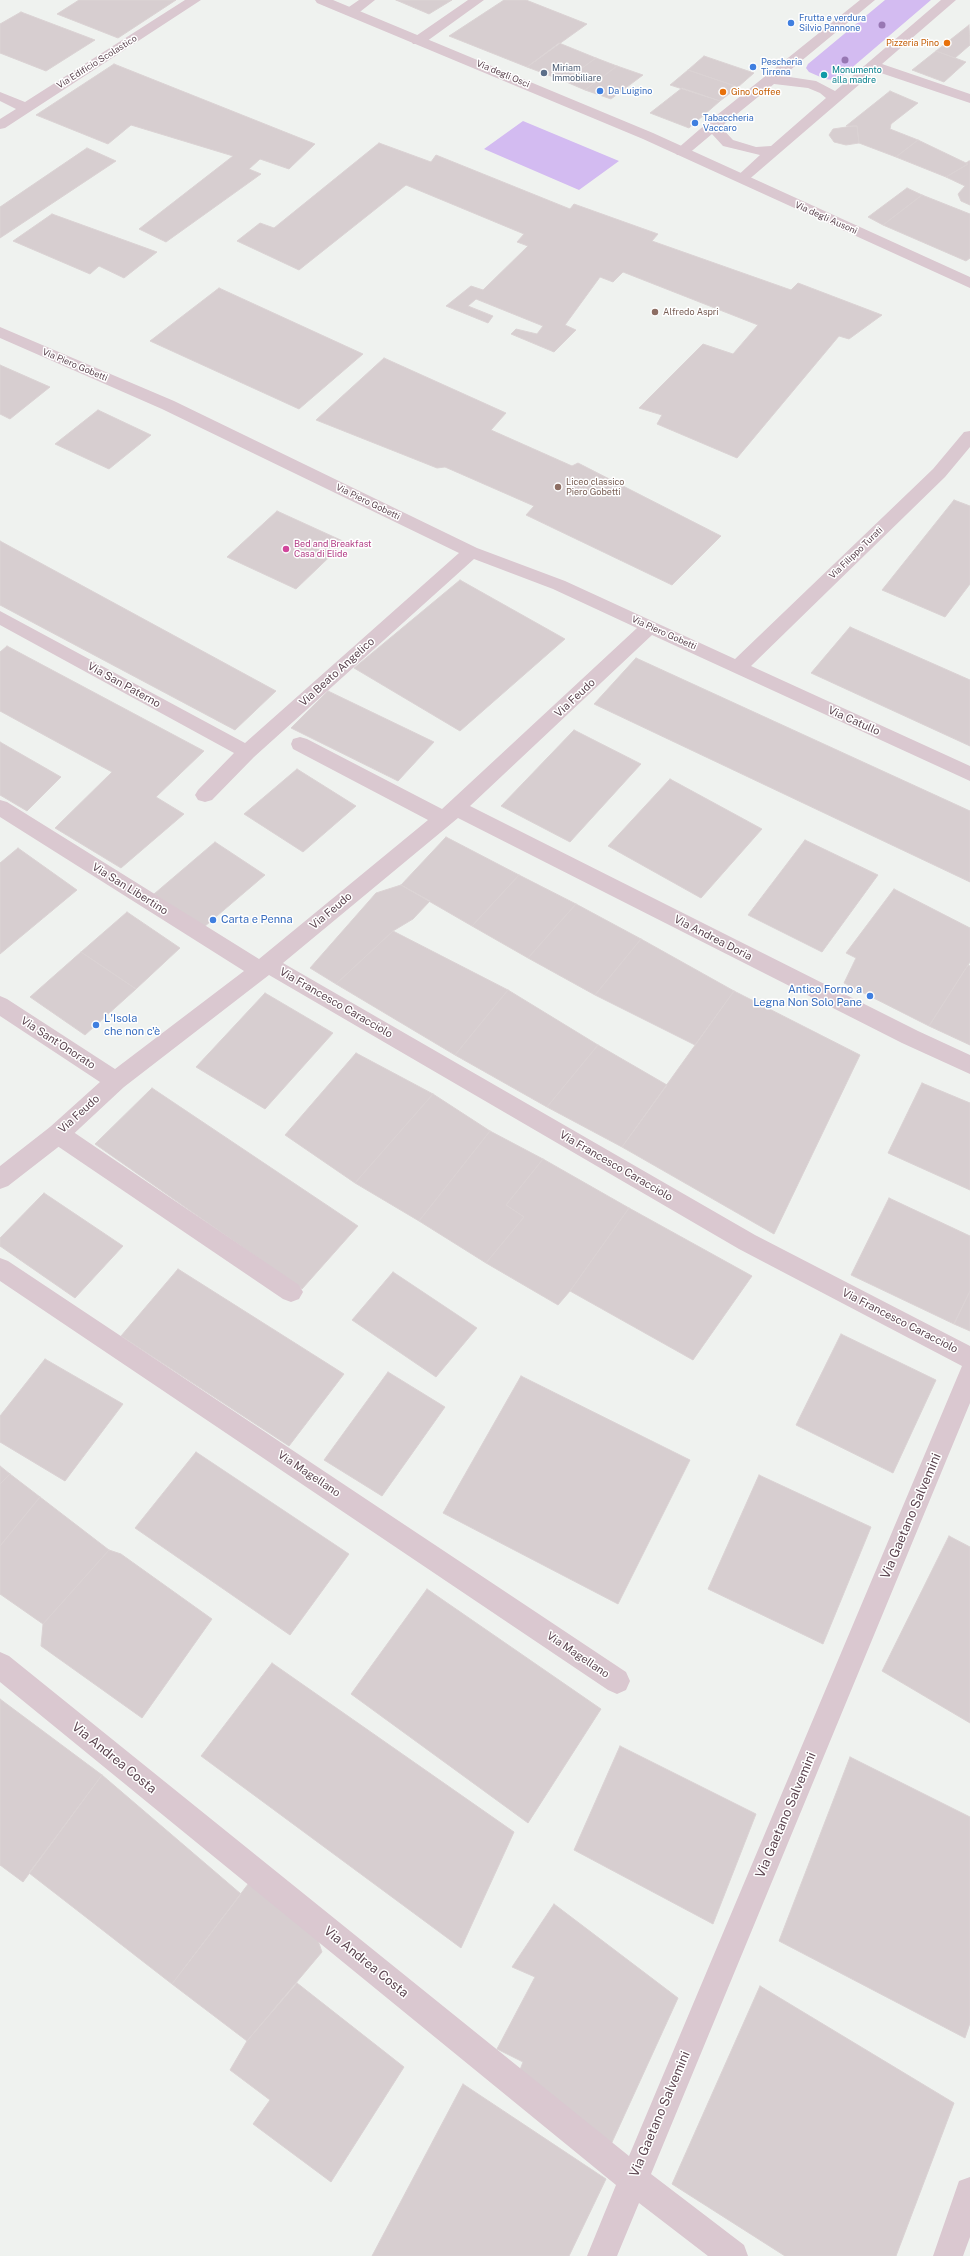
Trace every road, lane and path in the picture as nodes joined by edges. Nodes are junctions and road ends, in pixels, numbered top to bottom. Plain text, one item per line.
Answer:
1 (194, 0) edge
2 (322, 0) edge
3 (368, 0) edge
4 (477, 0) edge
5 (868, 0) edge
6 (949, 0) edge
7 (351, 12) junction
8 (418, 41) junction
9 (874, 66) junction
10 (771, 79) junction
11 (0, 96) edge
12 (835, 99) junction
13 (970, 99) edge
14 (26, 108) junction
15 (0, 125) edge
16 (712, 126) junction
17 (773, 150) junction
18 (682, 152) junction
19 (741, 179) junction
20 (970, 283) edge
21 (1, 334) edge
22 (970, 436) edge
23 (471, 552) junction
24 (0, 617) edge
25 (650, 627) junction
26 (738, 667) junction
27 (300, 744) dead end
28 (247, 752) junction
29 (970, 774) edge
30 (206, 795) dead end
31 (0, 807) edge
32 (449, 813) junction
33 (264, 967) junction
34 (0, 1005) edge
35 (970, 1065) edge
36 (116, 1081) junction
37 (58, 1134) junction
38 (0, 1179) edge
39 (0, 1268) edge
40 (291, 1292) dead end
41 (970, 1358) edge
42 (970, 1374) edge
43 (0, 1665) edge
44 (617, 1681) dead end
45 (633, 2179) junction
46 (970, 2192) edge
47 (602, 2256) edge
48 (733, 2256) edge
49 (948, 2256) edge

1 - 14 street, Via Edificio Scolastico
2 - 7 street, Via degli Osci
3 - 7 street
4 - 8 street
5 - 10 street
6 - 9 street
7 - 8 street, Via degli Osci
8 - 18 street, Via degli Osci
9 - 12 street
9 - 13 street
10 - 12 street
10 - 16 street
11 - 14 street
12 - 17 street
14 - 15 street, Via Edificio Scolastico
16 - 17 street
16 - 18 street
17 - 19 street
18 - 19 street, Via degli Ausoni
19 - 20 street, Via degli Ausoni
21 - 23 street, Via Piero Gobetti
22 - 26 street, Via Filippo Turati
23 - 25 street, Via Piero Gobetti
23 - 28 street, Via Beato Angelico
24 - 28 street, Via San Paterno
25 - 26 street, Via Piero Gobetti
25 - 32 street, Via Feudo
26 - 29 street, Via Catullo
27 - 32 street, Via Andrea Doria
28 - 30 street, Via Beato Angelico
31 - 33 street, Via San Libertino
32 - 33 street, Via Feudo
32 - 35 street, Via Andrea Doria
33 - 36 street, Via Feudo
33 - 41 street, Via Francesco Caracciolo
34 - 36 street, Via Sant'Onorato
36 - 37 street, Via Feudo
37 - 38 street, Via Feudo
37 - 40 street
39 - 44 street, Via Magellano
42 - 45 street, Via Gaetano Salvemini
43 - 45 street, Via Andrea Costa
45 - 47 street, Via Gaetano Salvemini
45 - 48 street, Via Andrea Costa
46 - 49 street

